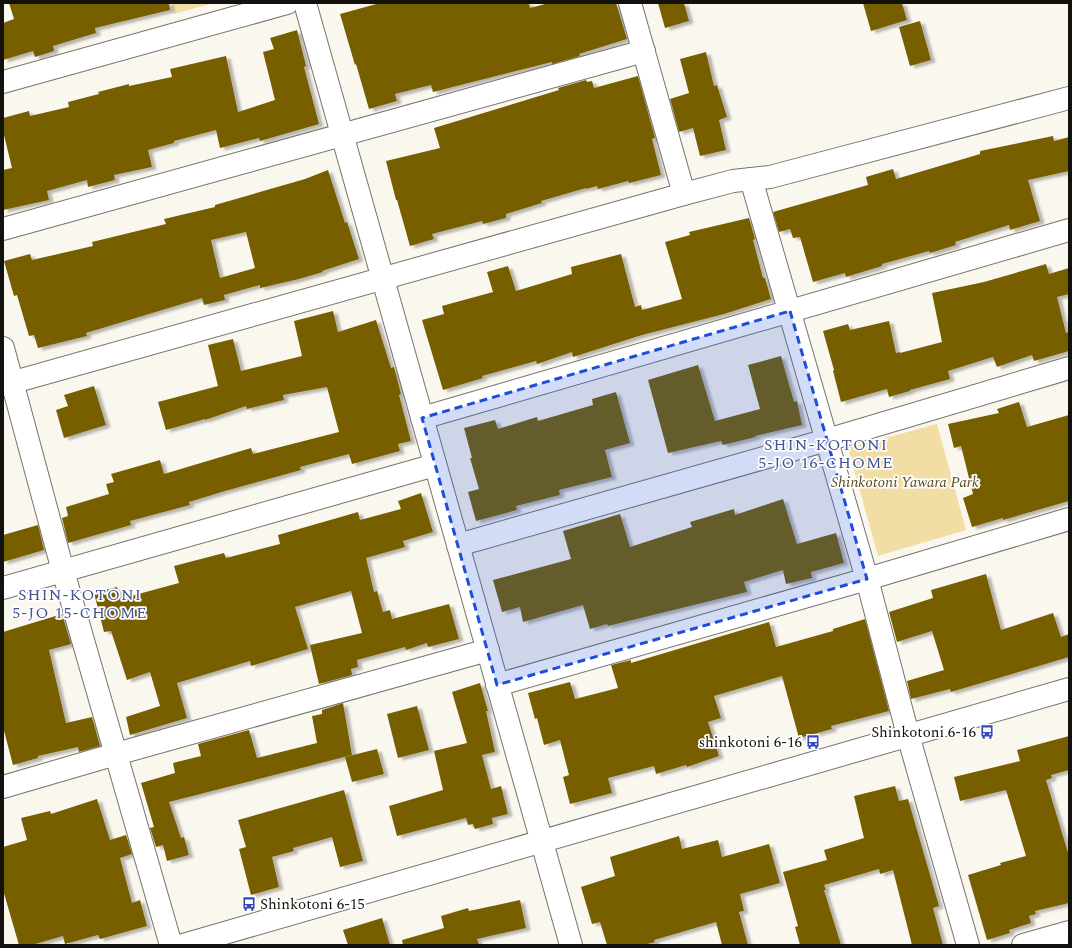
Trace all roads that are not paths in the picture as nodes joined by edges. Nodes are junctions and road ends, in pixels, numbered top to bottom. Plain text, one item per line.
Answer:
1 (287, 3) edge
2 (305, 3) edge
3 (630, 3) edge
4 (644, 51) junction
5 (3, 82) edge
6 (1069, 98) edge
7 (342, 135) junction
8 (751, 179) junction
9 (684, 194) junction
10 (3, 229) edge
11 (1069, 230) edge
12 (383, 279) junction
13 (790, 311) junction
14 (3, 348) edge
15 (1069, 368) edge
16 (8, 383) edge
17 (422, 418) junction
18 (827, 440) junction
19 (435, 465) junction
20 (1069, 520) edge
21 (458, 545) junction
22 (63, 571) junction
23 (867, 579) junction
24 (3, 588) edge
25 (488, 650) junction
26 (498, 685) junction
27 (1069, 689) edge
28 (908, 735) junction
29 (116, 754) junction
30 (3, 787) edge
31 (542, 841) junction
32 (1069, 932) edge
33 (171, 945) edge
34 (183, 945) edge
35 (571, 945) edge
36 (968, 945) edge
37 (1023, 945) edge

1 - 5 street
2 - 7 street
3 - 4 street
4 - 7 street
4 - 9 street
6 - 8 street
7 - 10 street
7 - 12 street
8 - 9 street
8 - 13 street
9 - 12 street
11 - 13 street
12 - 16 street
12 - 17 street
13 - 17 street
13 - 18 street
14 - 16 street
15 - 18 street
16 - 22 street
17 - 19 street
18 - 21 street
18 - 23 street
19 - 21 street
19 - 22 street
20 - 23 street
21 - 25 street
22 - 24 street
22 - 29 street
23 - 26 street
23 - 28 street
25 - 26 street
25 - 29 street
26 - 31 street
27 - 28 street
28 - 31 street
28 - 36 street
29 - 30 street
29 - 33 street
31 - 34 street
31 - 35 street
32 - 37 street

